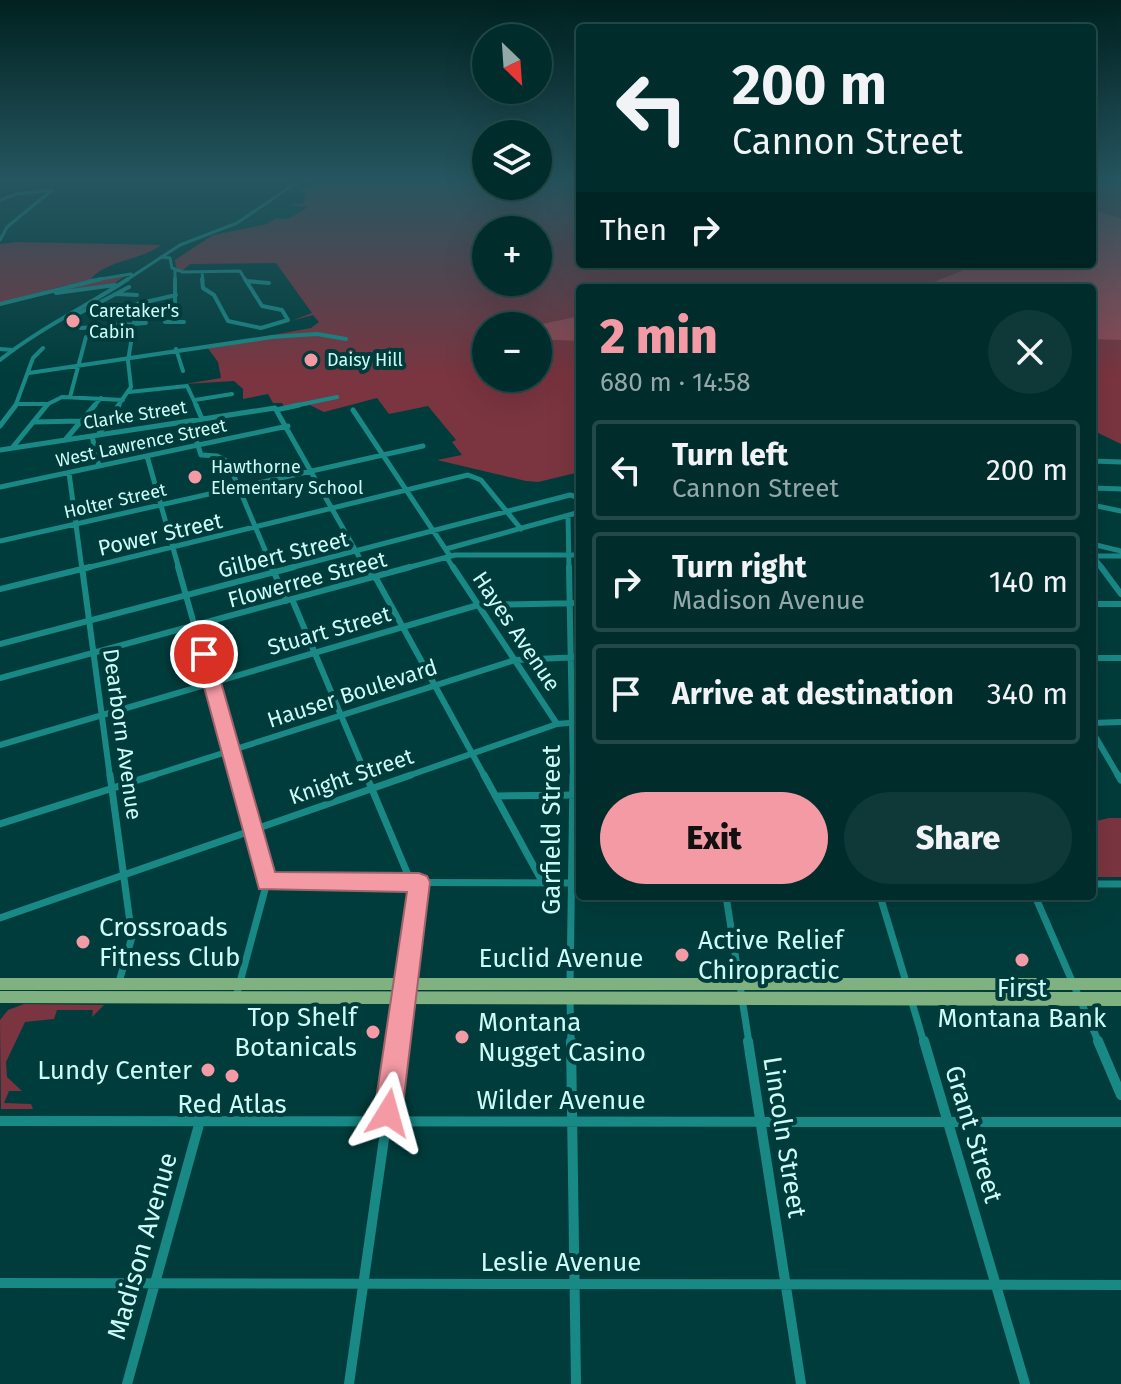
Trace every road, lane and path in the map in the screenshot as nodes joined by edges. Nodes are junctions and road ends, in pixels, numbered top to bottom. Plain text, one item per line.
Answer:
1 (180, 246) edge
2 (161, 257) junction
3 (175, 270) junction
4 (183, 272) junction
5 (202, 272) junction
6 (133, 274) junction
7 (176, 277) junction
8 (246, 281) junction
9 (268, 281) dead end
10 (117, 285) junction
11 (129, 287) dead end
12 (116, 294) junction
13 (137, 295) dead end
14 (176, 295) junction
15 (0, 305) edge
16 (61, 319) junction
17 (135, 322) junction
18 (165, 322) dead end
19 (175, 322) junction
20 (184, 322) dead end
21 (81, 328) dead end
22 (266, 329) junction
23 (86, 337) dead end
24 (272, 337) junction
25 (346, 339) dead end
26 (43, 348) dead end
27 (0, 349) edge
28 (13, 350) junction
29 (175, 352) junction
30 (0, 360) edge
31 (128, 361) junction
32 (79, 367) junction
33 (183, 371) dead end
34 (29, 373) junction
35 (129, 392) junction
36 (232, 394) dead end
37 (70, 397) junction
38 (337, 397) dead end
39 (101, 398) junction
40 (123, 400) junction
41 (195, 400) junction
42 (16, 404) junction
43 (48, 404) junction
44 (275, 409) junction
45 (353, 410) dead end
46 (202, 419) junction
47 (81, 421) junction
48 (190, 421) junction
49 (33, 422) junction
50 (0, 426) edge
51 (288, 426) junction
52 (95, 436) junction
53 (65, 440) junction
54 (197, 445) junction
55 (423, 446) dead end
56 (12, 448) junction
57 (0, 450) edge
58 (383, 455) junction
59 (147, 456) junction
60 (1096, 461) edge
61 (1121, 462) edge
62 (99, 466) junction
63 (313, 471) junction
64 (69, 473) junction
65 (0, 487) edge
66 (239, 487) junction
67 (1096, 488) edge
68 (1121, 489) edge
69 (407, 491) junction
70 (576, 496) edge
71 (162, 504) junction
72 (1096, 506) edge
73 (333, 509) junction
74 (1121, 511) edge
75 (508, 512) junction
76 (576, 513) edge
77 (568, 516) junction
78 (74, 524) junction
79 (257, 527) junction
80 (521, 529) junction
81 (433, 531) junction
82 (0, 541) edge
83 (1096, 545) edge
84 (174, 547) junction
85 (446, 549) junction
86 (356, 551) junction
87 (1121, 553) edge
88 (567, 555) junction
89 (576, 555) edge
90 (1096, 555) edge
91 (448, 557) junction
92 (1096, 560) edge
93 (81, 569) junction
94 (274, 572) junction
95 (374, 577) junction
96 (0, 589) edge
97 (1121, 594) edge
98 (188, 595) junction
99 (289, 600) junction
100 (569, 603) junction
101 (576, 603) edge
102 (1096, 604) edge
103 (1121, 604) edge
104 (478, 605) junction
105 (89, 620) junction
106 (196, 625) junction
107 (403, 627) junction
108 (0, 644) edge
109 (94, 652) junction
110 (314, 653) junction
111 (568, 657) junction
112 (576, 657) edge
113 (1096, 658) edge
114 (1121, 658) edge
115 (515, 660) junction
116 (0, 678) edge
117 (212, 683) junction
118 (435, 685) junction
119 (102, 715) junction
120 (341, 716) junction
121 (576, 722) edge
122 (1121, 722) edge
123 (1096, 723) edge
124 (557, 724) junction
125 (1096, 738) edge
126 (0, 745) edge
127 (231, 751) junction
128 (472, 753) junction
129 (1121, 780) edge
130 (372, 788) junction
131 (111, 789) junction
132 (576, 795) edge
133 (496, 796) junction
134 (0, 824) edge
135 (254, 829) junction
136 (124, 874) junction
137 (267, 882) junction
138 (415, 882) junction
139 (543, 883) junction
140 (576, 883) edge
141 (1096, 884) edge
142 (1121, 884) edge
143 (727, 900) edge
144 (881, 900) edge
145 (1037, 900) edge
146 (0, 918) edge
147 (119, 982) junction
148 (240, 982) junction
149 (406, 982) junction
150 (570, 982) junction
151 (738, 983) junction
152 (906, 983) junction
153 (0, 984) edge
154 (1073, 984) junction
155 (1121, 984) edge
156 (0, 997) edge
157 (112, 997) junction
158 (236, 997) junction
159 (404, 998) junction
160 (570, 998) junction
161 (741, 998) junction
162 (911, 998) junction
163 (1080, 999) junction
164 (1121, 999) edge
165 (1121, 1095) edge
166 (0, 1121) edge
167 (200, 1121) junction
168 (387, 1122) junction
169 (574, 1122) junction
170 (760, 1122) junction
171 (947, 1122) junction
172 (1121, 1122) edge
173 (364, 1282) junction
174 (0, 1283) edge
175 (155, 1283) junction
176 (575, 1284) junction
177 (786, 1284) junction
178 (996, 1284) junction
179 (1121, 1285) edge
180 (127, 1384) edge
181 (349, 1384) edge
182 (576, 1384) edge
183 (801, 1384) edge
184 (1025, 1384) edge

1 - 2 street
2 - 3 street
2 - 6 street
3 - 4 street
3 - 7 street
4 - 5 street
4 - 7 street
5 - 8 street
5 - 22 street
6 - 10 street
6 - 15 street
7 - 14 street
8 - 9 street
8 - 22 street
10 - 15 street
10 - 16 street
11 - 12 street
12 - 13 street
12 - 16 street
14 - 17 street
14 - 19 street
16 - 28 street
17 - 21 street
17 - 31 street
18 - 19 street
19 - 20 street
22 - 24 street
23 - 32 street
24 - 25 street
24 - 29 street
26 - 34 street
27 - 28 street
28 - 30 street
29 - 31 street
29 - 33 street
31 - 32 street
31 - 35 street
32 - 34 street
32 - 37 street
34 - 42 street
35 - 40 street
35 - 41 street
36 - 41 street
37 - 39 street
37 - 43 street
38 - 44 street, Clarke Street
39 - 40 street
39 - 47 street
40 - 52 street
41 - 46 street
42 - 43 street
42 - 50 street
43 - 49 street
44 - 46 street, Clarke Street
44 - 51 street
45 - 58 street, Hayes Avenue
46 - 48 street, Clarke Street
47 - 49 street
47 - 53 street
48 - 52 street, Clarke Street
48 - 54 street
49 - 56 street
51 - 54 street, West Lawrence Street
51 - 63 street
52 - 53 street, Clarke Street
52 - 62 street
53 - 56 street, Clarke Street
54 - 59 street, West Lawrence Street
54 - 66 street
55 - 58 street, Holter Street
56 - 57 street, Clarke Street
58 - 63 street, Holter Street
58 - 69 street, Hayes Avenue
59 - 62 street, West Lawrence Street
59 - 71 street
60 - 61 street
62 - 64 street, West Lawrence Street
63 - 66 street, Holter Street
63 - 73 street
64 - 65 street, West Lawrence Street
64 - 78 street, Dearborn Avenue
66 - 71 street, Holter Street
66 - 79 street
67 - 68 street
69 - 73 street, Power Street
69 - 75 street, Power Street
69 - 81 street, Hayes Avenue
70 - 75 street, Gilbert Street
71 - 78 street, Holter Street
71 - 84 street
72 - 74 street
73 - 79 street, Power Street
73 - 86 street
75 - 80 street
75 - 81 street, Gilbert Street
76 - 77 street
77 - 80 street
77 - 88 street, Garfield Street
78 - 82 street, Holter Street
78 - 93 street, Dearborn Avenue
79 - 84 street, Power Street
79 - 94 street
80 - 85 street
81 - 85 street, Hayes Avenue
81 - 86 street, Gilbert Street
83 - 87 street
84 - 93 street, Power Street
84 - 98 street
85 - 91 street, Hayes Avenue
86 - 94 street, Gilbert Street
86 - 95 street
87 - 90 street
88 - 89 street, Flowerree Street
88 - 91 street, Flowerree Street
88 - 100 street, Garfield Street
91 - 95 street, Flowerree Street
91 - 104 street, Hayes Avenue
92 - 97 street
93 - 96 street, Power Street
93 - 105 street, Dearborn Avenue
94 - 98 street, Gilbert Street
94 - 99 street
95 - 99 street, Flowerree Street
95 - 107 street
98 - 105 street, Gilbert Street
98 - 106 street
99 - 106 street, Flowerree Street
99 - 110 street
100 - 101 street, Stuart Street
100 - 104 street, Stuart Street
100 - 111 street, Garfield Street
102 - 103 street
104 - 107 street, Stuart Street
104 - 115 street, Hayes Avenue
105 - 108 street, Gilbert Street
105 - 109 street, Dearborn Avenue
106 - 109 street, Flowerree Street
106 - 117 street
107 - 110 street, Stuart Street
107 - 118 street
109 - 116 street, Flowerree Street
109 - 119 street, Dearborn Avenue
110 - 117 street, Stuart Street
110 - 120 street
111 - 112 street, Hauser Boulevard
111 - 115 street, Hauser Boulevard
111 - 121 street, Garfield Street
113 - 114 street
115 - 118 street, Hauser Boulevard
115 - 124 street, Hayes Avenue
117 - 119 street, Stuart Street
117 - 127 street
118 - 120 street, Hauser Boulevard
118 - 128 street
119 - 126 street, Stuart Street
119 - 131 street, Dearborn Avenue
120 - 127 street, Hauser Boulevard
120 - 130 street
121 - 124 street, Knight Street
121 - 132 street, Garfield Street
122 - 123 street
124 - 128 street, Knight Street
125 - 129 street
127 - 131 street, Hauser Boulevard
127 - 135 street
128 - 130 street, Knight Street
128 - 133 street
130 - 135 street, Knight Street
130 - 138 street
131 - 134 street, Hauser Boulevard
131 - 136 street, Dearborn Avenue
132 - 133 street
132 - 140 street, Garfield Street
133 - 139 street
135 - 136 street, Knight Street
135 - 137 street
136 - 146 street, Knight Street
136 - 147 street, Dearborn Avenue
137 - 138 street
137 - 148 street
138 - 139 street
138 - 149 street
139 - 140 street
140 - 150 street, Garfield Street
141 - 142 street
143 - 151 street, Lincoln Street
144 - 152 street, Grant Street
145 - 154 street
147 - 148 highway, Euclid Avenue
147 - 153 highway, Euclid Avenue
147 - 157 street, Dearborn Avenue
148 - 149 highway, Euclid Avenue
148 - 158 street
149 - 150 highway, Euclid Avenue
149 - 159 street
150 - 151 highway, Euclid Avenue
150 - 160 street, Garfield Street
151 - 152 highway, Euclid Avenue
151 - 161 street, Lincoln Street
152 - 154 highway, Euclid Avenue
152 - 162 street, Grant Street
154 - 155 highway, Euclid Avenue
154 - 163 street
156 - 157 highway, Euclid Avenue
157 - 158 highway, Euclid Avenue
158 - 159 highway, Euclid Avenue
159 - 160 highway, Euclid Avenue
159 - 168 street
160 - 161 highway, Euclid Avenue
160 - 169 street, Garfield Street
161 - 162 highway, Euclid Avenue
161 - 170 street, Lincoln Street
162 - 163 highway, Euclid Avenue
162 - 171 street, Grant Street
163 - 164 highway, Euclid Avenue
163 - 165 street
166 - 167 street, Wilder Avenue
167 - 168 street, Wilder Avenue
167 - 175 street, Madison Avenue
168 - 169 street, Wilder Avenue
168 - 173 street
169 - 170 street, Wilder Avenue
169 - 176 street, Garfield Street
170 - 171 street, Wilder Avenue
170 - 177 street, Lincoln Street
171 - 172 street, Wilder Avenue
171 - 178 street, Grant Street
173 - 175 street, Leslie Avenue
173 - 176 street, Leslie Avenue
173 - 181 street
174 - 175 street, Leslie Avenue
175 - 180 street, Madison Avenue
176 - 177 street, Leslie Avenue
176 - 182 street, Garfield Street
177 - 178 street, Leslie Avenue
177 - 183 street, Lincoln Street
178 - 179 street, Leslie Avenue
178 - 184 street, Grant Street

